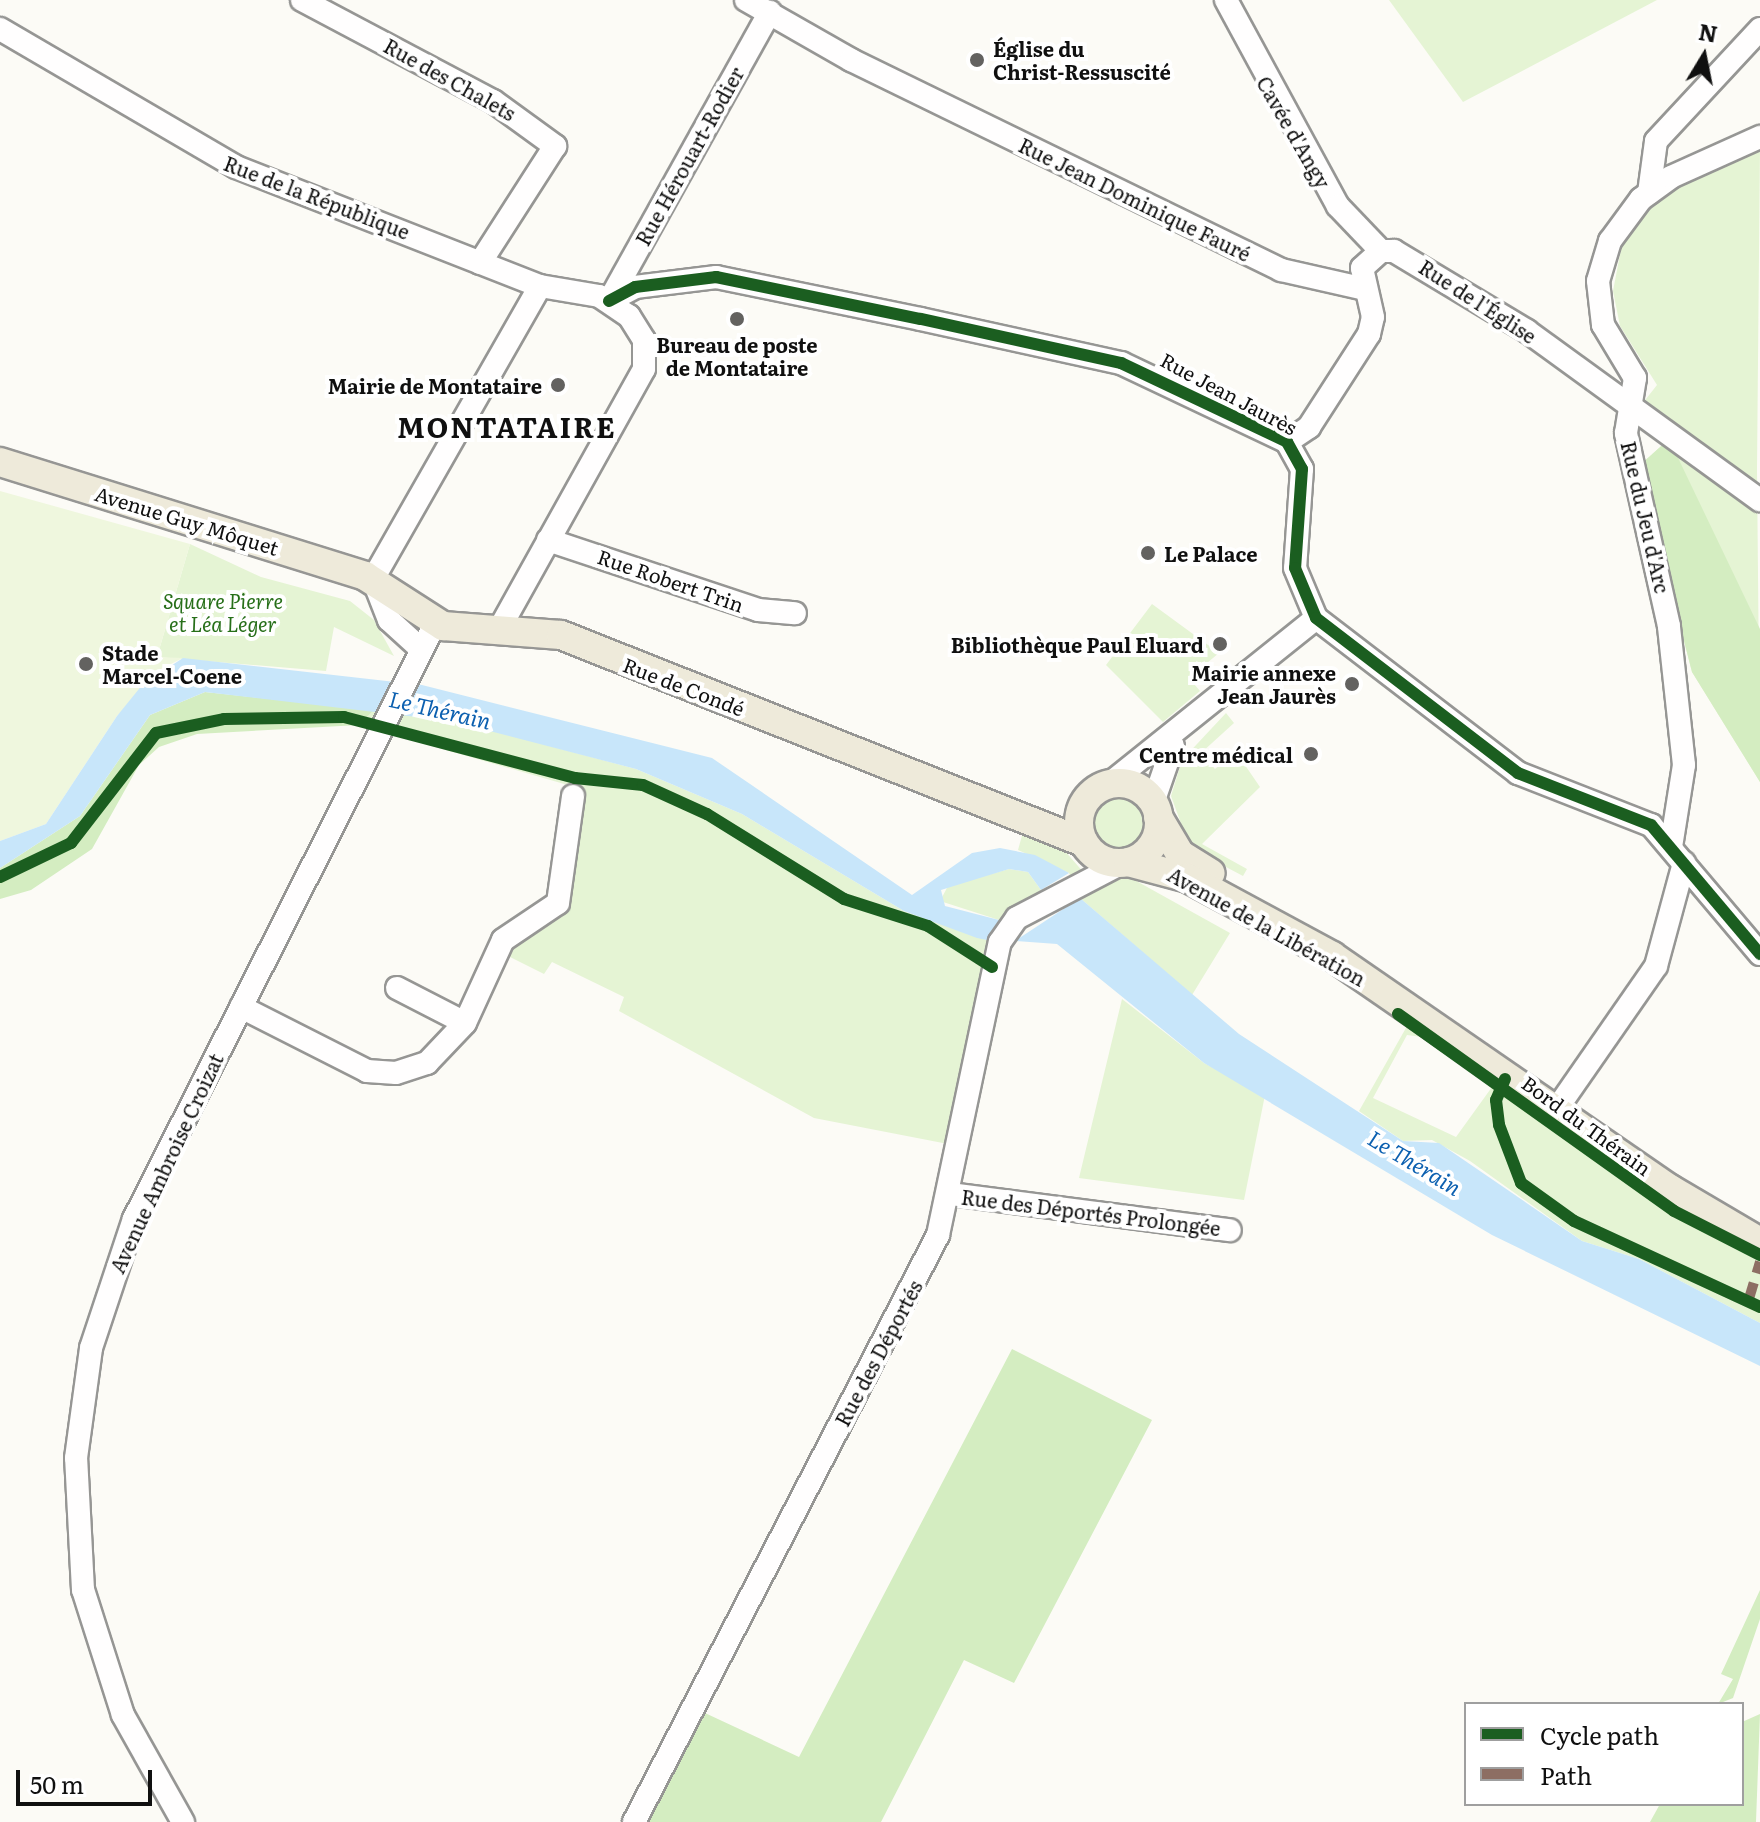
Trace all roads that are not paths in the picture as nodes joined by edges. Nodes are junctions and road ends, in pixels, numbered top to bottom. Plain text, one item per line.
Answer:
1 (302, 0) edge
2 (746, 0) edge
3 (1226, 0) edge
4 (770, 12) junction
5 (0, 29) edge
6 (1760, 29) edge
7 (1760, 137) edge
8 (1649, 193) junction
9 (1381, 251) junction
10 (480, 263) junction
11 (540, 286) junction
12 (1361, 288) junction
13 (609, 301) junction
14 (1626, 405) junction
15 (1287, 442) junction
16 (0, 462) edge
17 (1760, 500) edge
18 (548, 540) junction
19 (373, 579) junction
20 (795, 613) dead end
21 (1316, 618) junction
22 (435, 624) junction
23 (500, 628) junction
24 (421, 649) junction
25 (1183, 730) junction
26 (1109, 784) junction
27 (573, 796) dead end
28 (1083, 806) junction
29 (999, 809) junction
30 (1156, 810) junction
31 (1086, 846) junction
32 (1678, 855) junction
33 (1125, 862) junction
34 (1075, 885) junction
35 (1760, 954) edge
36 (397, 988) dead end
37 (241, 1007) junction
38 (465, 1023) junction
39 (1560, 1103) junction
40 (951, 1194) junction
41 (1760, 1223) edge
42 (1230, 1230) dead end
43 (1760, 1242) edge
44 (183, 1822) edge
45 (634, 1822) edge

1 - 10 street, Rue des Chalets
2 - 4 street, Rue Jean Dominique Fauré
3 - 9 street, Cavée d'Angy
4 - 12 street, Rue Jean Dominique Fauré
4 - 13 street, Rue Hérouart-Rodier
5 - 10 street, Rue de la République
6 - 8 street
7 - 8 street, Rue du Jeu d'Arc
8 - 14 street, Rue du Jeu d'Arc
9 - 12 street
9 - 14 street, Rue de l'Église
10 - 11 street, Rue de la République
11 - 13 street, Rue de la République
11 - 19 street
12 - 15 street
13 - 15 street, Rue Jean Jaurès
13 - 18 street
14 - 17 street, Rue de l'Église
14 - 32 street, Rue du Jeu d'Arc
15 - 21 street, Rue Jean Jaurès
16 - 19 main road, Avenue Guy Môquet
18 - 20 street, Rue Robert Trin
18 - 23 street
19 - 22 main road
19 - 24 street
21 - 25 street
21 - 32 street, Rue Jean Jaurès
22 - 23 main road, Rue de Condé
22 - 24 street, Avenue Ambroise Croizat
23 - 29 main road, Rue de Condé
24 - 37 street, Avenue Ambroise Croizat
25 - 26 street
25 - 30 street
26 - 28 main road
26 - 30 main road
27 - 38 street
28 - 29 main road, Rue de Condé
28 - 31 main road
29 - 31 main road, Rue de Condé
30 - 33 main road
30 - 39 main road, Avenue de la Libération
31 - 33 main road
31 - 34 street
32 - 35 street, Rue Jean Jaurès
32 - 39 street, Rue du Jeu d'Arc
33 - 34 street, Rue des Déportés
33 - 39 main road, Avenue de la Libération
34 - 40 street, Rue des Déportés
36 - 38 street
37 - 38 street
37 - 44 street, Avenue Ambroise Croizat
39 - 41 main road, Avenue de la Libération
39 - 43 main road, Avenue de la Libération
40 - 42 street, Rue des Déportés Prolongée
40 - 45 street, Rue des Déportés

